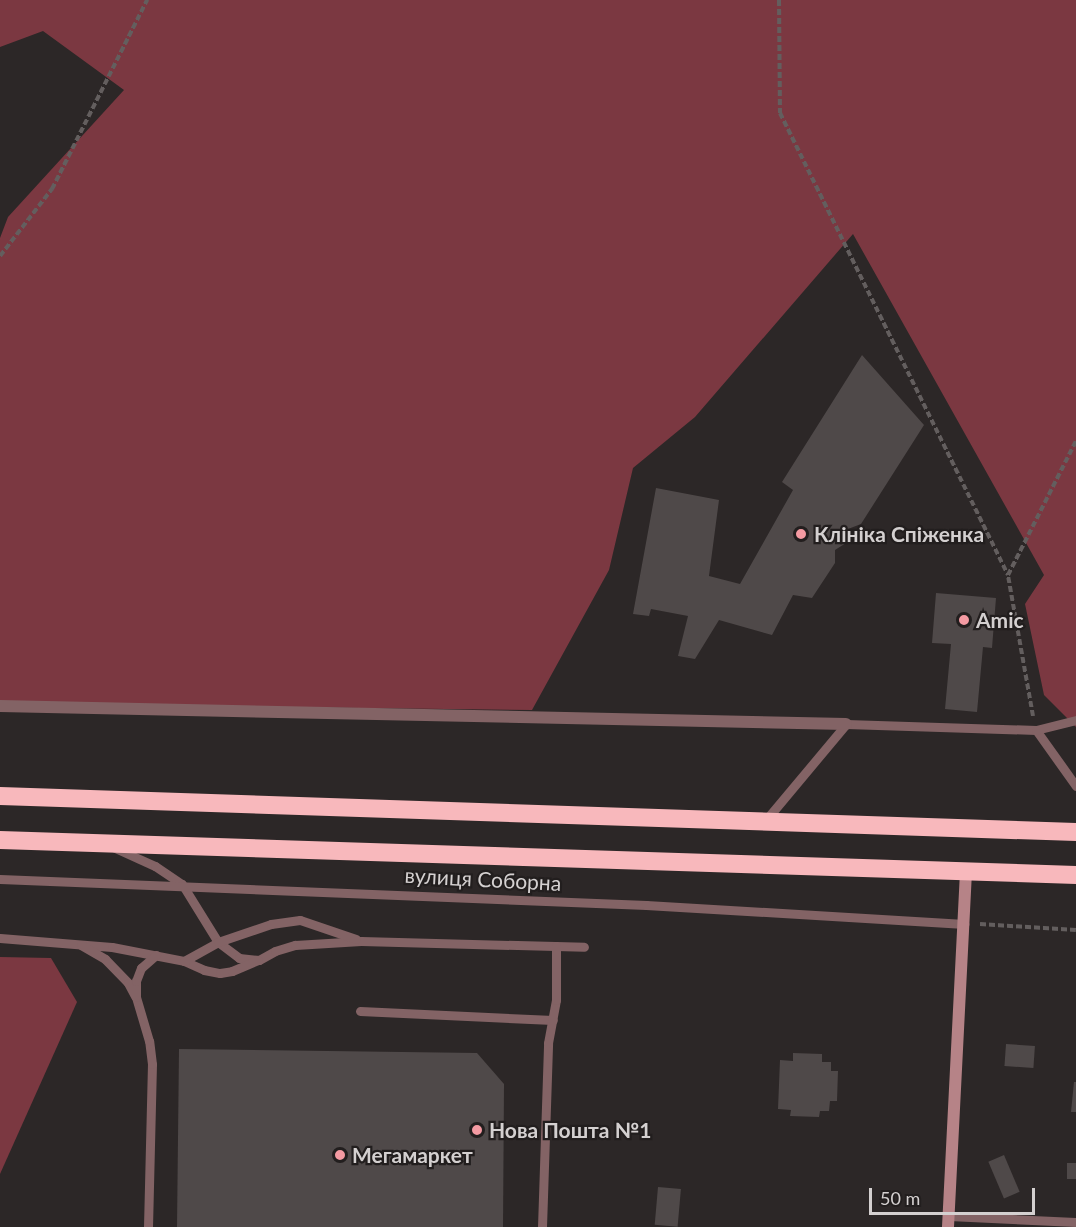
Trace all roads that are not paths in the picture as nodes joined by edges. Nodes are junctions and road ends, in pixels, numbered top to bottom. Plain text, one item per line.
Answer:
1 (0, 706) edge
2 (1076, 720) edge
3 (846, 724) junction
4 (1036, 730) junction
5 (1076, 786) edge
6 (0, 796) edge
7 (762, 824) junction
8 (1076, 832) edge
9 (0, 840) edge
10 (105, 844) junction
11 (966, 872) junction
12 (1076, 875) edge
13 (0, 879) edge
14 (182, 884) junction
15 (964, 924) junction
16 (0, 938) edge
17 (361, 941) junction
18 (218, 942) junction
19 (79, 944) junction
20 (556, 946) junction
21 (584, 947) dead end
22 (156, 955) junction
23 (259, 960) junction
24 (184, 961) junction
25 (136, 997) junction
26 (360, 1011) dead end
27 (553, 1020) junction
28 (948, 1221) edge
29 (1076, 1222) edge
30 (148, 1227) edge
31 (542, 1227) edge

1 - 3 street
2 - 4 lane
3 - 4 lane
3 - 7 lane
4 - 5 lane
6 - 7 highway
7 - 8 highway
9 - 10 highway
10 - 11 highway
10 - 14 lane
11 - 12 highway
11 - 15 main road
13 - 14 lane, вулиця Соборна
14 - 15 lane, вулиця Соборна
14 - 18 lane
15 - 28 main road
16 - 19 lane
17 - 18 lane
17 - 20 lane
17 - 23 lane
18 - 23 lane
18 - 24 lane
19 - 22 lane
19 - 25 lane
20 - 21 lane
20 - 27 lane
22 - 24 lane
22 - 25 lane
23 - 24 lane
25 - 30 lane
26 - 27 lane
27 - 31 lane
28 - 29 lane

